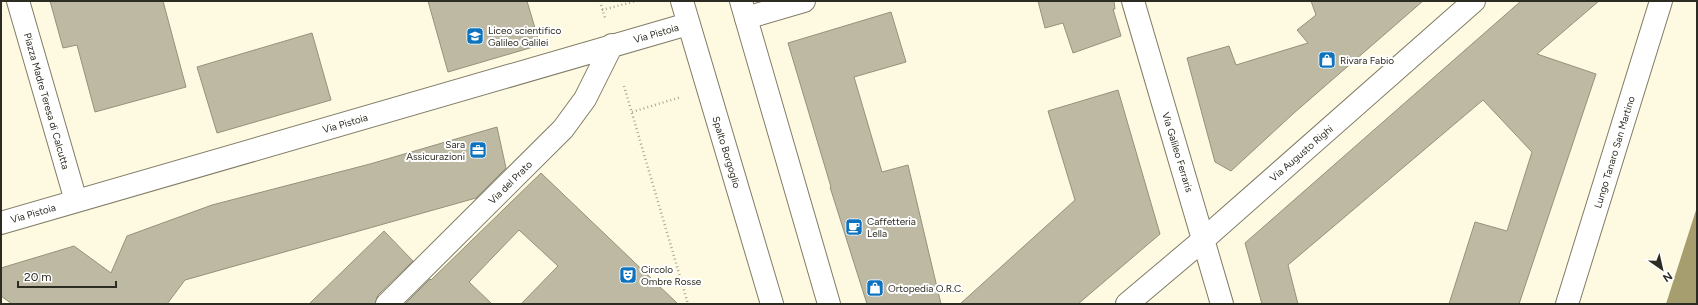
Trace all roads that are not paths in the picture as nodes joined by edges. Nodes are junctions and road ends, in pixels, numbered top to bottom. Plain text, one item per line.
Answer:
1 (18, 1) edge
2 (682, 1) edge
3 (804, 1) edge
4 (1133, 1) edge
5 (1474, 1) edge
6 (1661, 1) edge
7 (744, 10) edge
8 (688, 24) junction
9 (612, 45) junction
10 (76, 201) junction
11 (1, 223) edge
12 (1204, 239) junction
13 (387, 304) edge
14 (772, 304) edge
15 (829, 304) edge
16 (1127, 304) edge
17 (1222, 304) edge
18 (1567, 304) edge

1 - 10 street, Piazza Madre Teresa di Calcutta
2 - 8 street, Spalto Borgoglio
3 - 7 street
4 - 12 street, Via Galileo Ferraris
5 - 12 street, Via Augusto Righi
6 - 18 street, Lungo Tanaro San Martino
7 - 15 street
8 - 9 street, Via Pistoia
8 - 14 street, Spalto Borgoglio
9 - 10 street, Via Pistoia
9 - 13 street, Via del Prato
10 - 11 street, Via Pistoia
12 - 16 street, Via Augusto Righi
12 - 17 street, Via Galileo Ferraris

